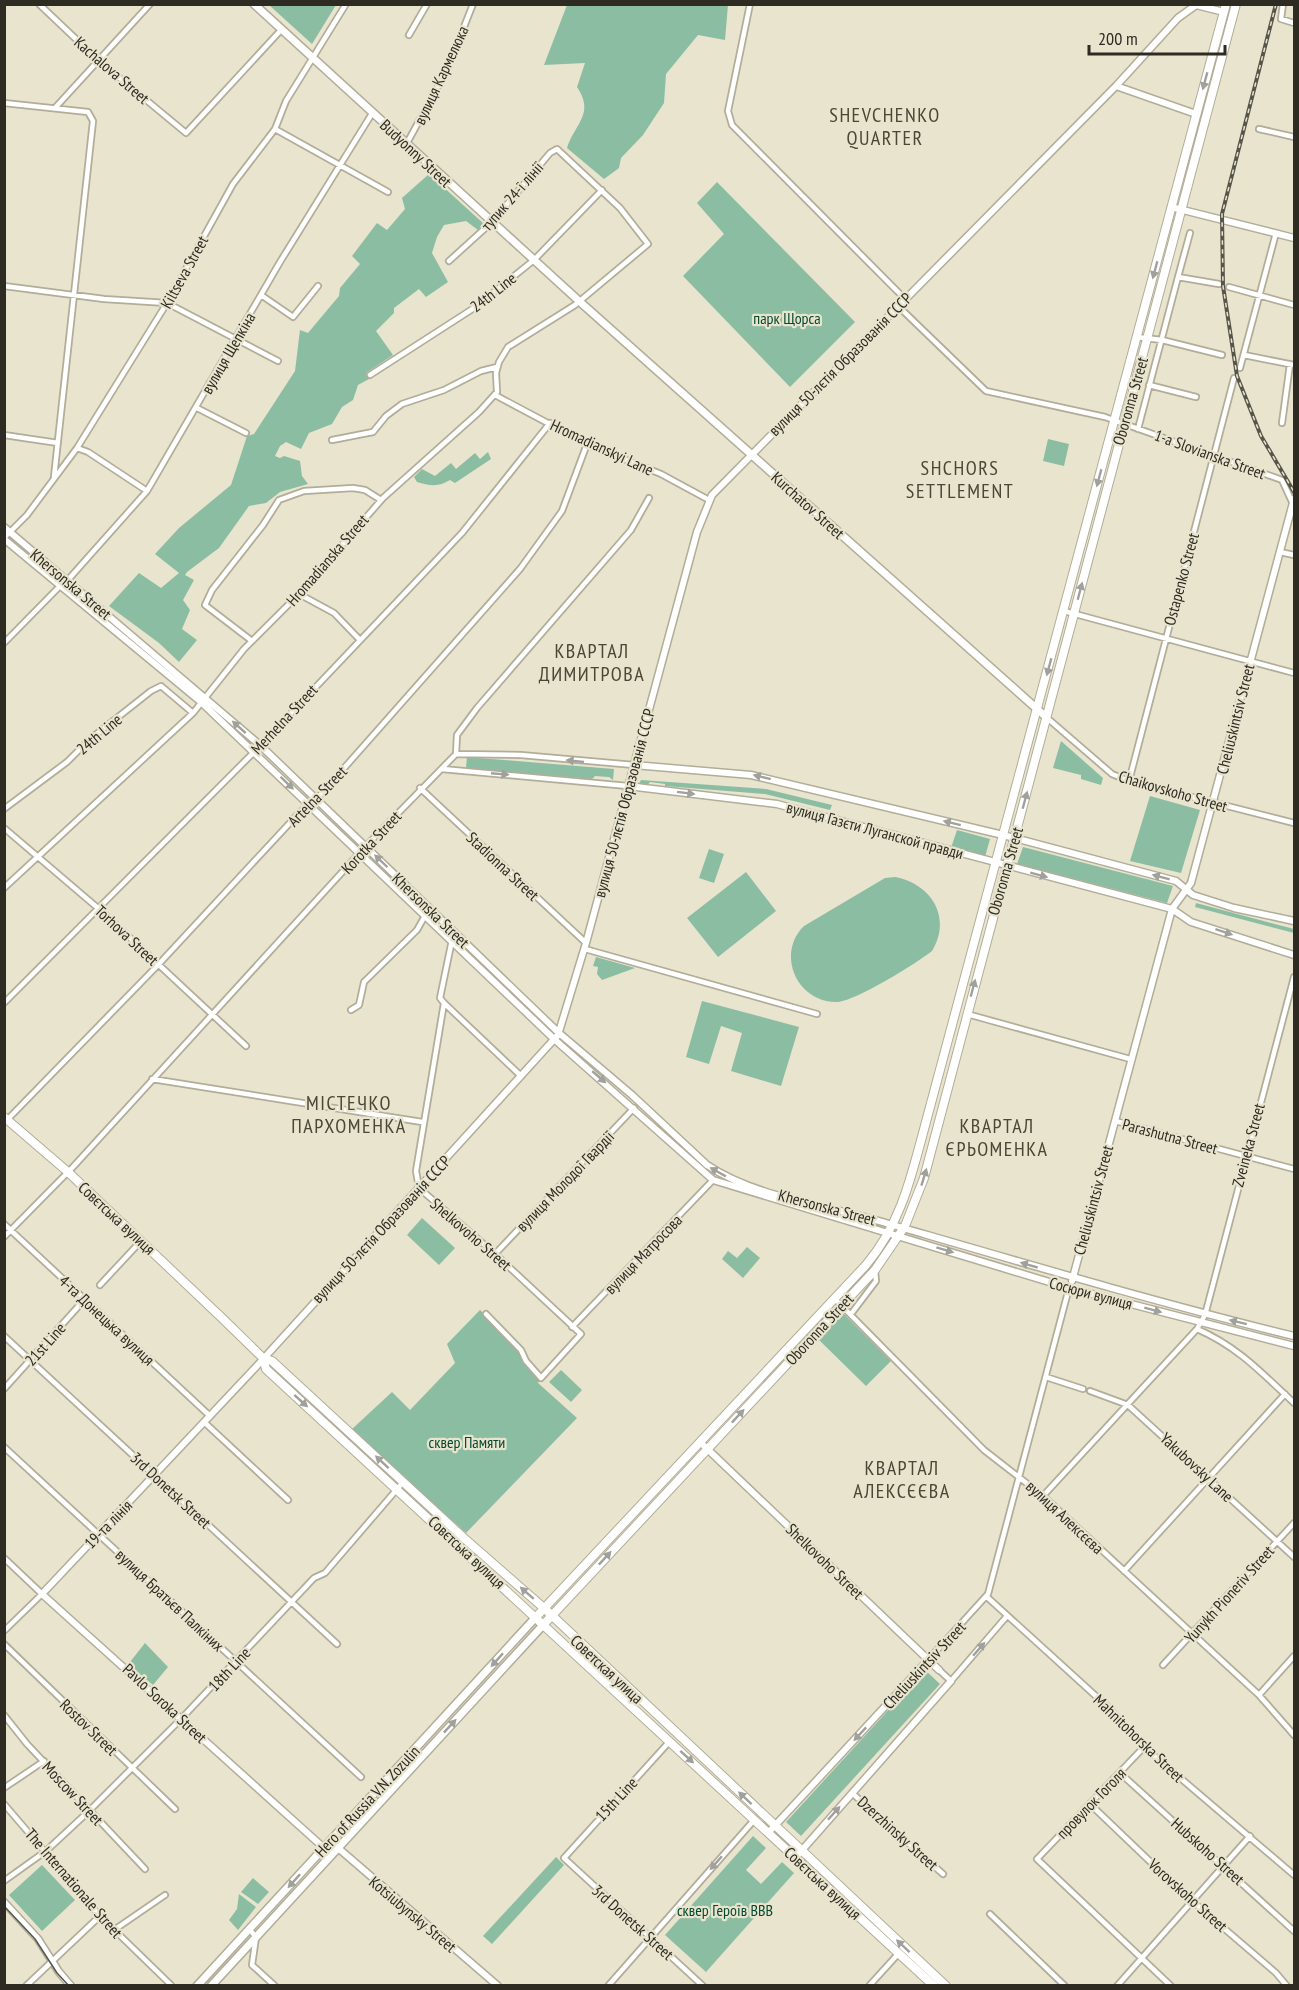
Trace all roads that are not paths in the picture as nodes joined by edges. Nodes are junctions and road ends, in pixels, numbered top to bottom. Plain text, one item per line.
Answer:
1 (39, 4) edge
2 (150, 4) edge
3 (254, 4) edge
4 (346, 4) edge
5 (428, 4) edge
6 (473, 4) edge
7 (750, 4) edge
8 (1236, 4) edge
9 (1283, 4) edge
10 (1225, 8) edge
11 (1294, 23) edge
12 (281, 30) junction
13 (409, 34) dead end
14 (314, 59) junction
15 (98, 60) junction
16 (1116, 86) junction
17 (4, 103) edge
18 (55, 108) junction
19 (373, 112) junction
20 (1196, 114) junction
21 (275, 129) junction
22 (1259, 129) dead end
23 (1294, 137) edge
24 (407, 143) junction
25 (341, 164) junction
26 (602, 190) junction
27 (388, 192) dead end
28 (1171, 207) junction
29 (1181, 210) junction
30 (492, 222) junction
31 (1190, 233) dead end
32 (1276, 233) junction
33 (1294, 238) edge
34 (534, 260) junction
35 (449, 261) dead end
36 (1178, 277) junction
37 (1219, 284) dead end
38 (4, 286) edge
39 (318, 286) dead end
40 (1229, 287) dead end
41 (261, 295) junction
42 (1258, 295) junction
43 (74, 296) junction
44 (905, 299) junction
45 (579, 301) junction
46 (167, 303) junction
47 (1294, 305) edge
48 (898, 306) junction
49 (1136, 337) junction
50 (1147, 338) junction
51 (235, 339) junction
52 (1162, 340) junction
53 (1222, 355) dead end
54 (1244, 355) junction
55 (278, 361) dead end
56 (1292, 365) edge
57 (497, 367) junction
58 (1240, 368) dead end
59 (370, 375) dead end
60 (1234, 378) dead end
61 (1149, 385) junction
62 (495, 394) junction
63 (1196, 397) dead end
64 (197, 408) junction
65 (1114, 421) junction
66 (550, 423) junction
67 (1282, 423) dead end
68 (1123, 424) junction
69 (1138, 429) junction
70 (246, 433) dead end
71 (4, 435) edge
72 (332, 440) dead end
73 (58, 443) junction
74 (587, 444) junction
75 (77, 448) junction
76 (752, 454) junction
77 (1215, 454) junction
78 (53, 479) junction
79 (147, 490) junction
80 (649, 498) dead end
81 (381, 500) junction
82 (709, 500) junction
83 (1294, 502) edge
84 (4, 527) edge
85 (10, 533) junction
86 (4, 538) edge
87 (1280, 552) junction
88 (1294, 555) edge
89 (64, 583) junction
90 (299, 594) junction
91 (1064, 611) junction
92 (1073, 614) junction
93 (1166, 638) junction
94 (359, 639) junction
95 (252, 641) junction
96 (4, 643) edge
97 (1250, 661) junction
98 (1294, 673) edge
99 (203, 699) junction
100 (1038, 708) junction
101 (193, 713) junction
102 (1046, 717) junction
103 (260, 745) junction
104 (253, 752) junction
105 (456, 754) junction
106 (633, 765) junction
107 (442, 769) junction
108 (1129, 781) junction
109 (628, 786) junction
110 (420, 788) junction
111 (312, 803) junction
112 (1214, 803) junction
113 (4, 809) edge
114 (1294, 823) edge
115 (4, 828) edge
116 (1003, 835) junction
117 (1014, 839) junction
118 (366, 846) junction
119 (360, 852) junction
120 (37, 856) junction
121 (995, 863) junction
122 (1007, 866) junction
123 (4, 888) edge
124 (1186, 888) junction
125 (99, 909) junction
126 (1172, 909) junction
127 (426, 914) junction
128 (1294, 921) edge
129 (452, 940) junction
130 (586, 946) junction
131 (1294, 955) edge
132 (158, 965) junction
133 (1294, 977) edge
134 (4, 1003) edge
135 (444, 1003) junction
136 (351, 1010) dead end
137 (212, 1014) junction
138 (817, 1014) dead end
139 (966, 1014) junction
140 (559, 1033) junction
141 (554, 1039) junction
142 (246, 1046) dead end
143 (1130, 1059) junction
144 (521, 1076) junction
145 (152, 1079) junction
146 (634, 1108) junction
147 (6, 1118) edge
148 (1115, 1121) junction
149 (422, 1122) junction
150 (1245, 1155) junction
151 (1294, 1169) edge
152 (68, 1172) junction
153 (713, 1180) junction
154 (419, 1188) junction
155 (4, 1224) edge
156 (894, 1225) junction
157 (904, 1228) junction
158 (12, 1230) junction
159 (890, 1233) junction
160 (899, 1236) junction
161 (4, 1238) edge
162 (141, 1241) junction
163 (495, 1254) junction
164 (875, 1270) junction
165 (1072, 1278) junction
166 (100, 1285) dead end
167 (1069, 1288) junction
168 (86, 1299) junction
169 (835, 1299) junction
170 (843, 1304) junction
171 (486, 1314) dead end
172 (851, 1314) junction
173 (1205, 1314) junction
174 (1201, 1323) junction
175 (572, 1327) junction
176 (1197, 1329) junction
177 (4, 1336) edge
178 (1294, 1336) edge
179 (1294, 1346) edge
180 (263, 1358) junction
181 (32, 1361) junction
182 (1046, 1377) junction
183 (4, 1389) edge
184 (1083, 1389) dead end
185 (1090, 1391) dead end
186 (1285, 1394) junction
187 (1294, 1402) edge
188 (1128, 1405) junction
189 (210, 1416) junction
190 (204, 1422) junction
191 (700, 1442) junction
192 (4, 1447) edge
193 (707, 1449) junction
194 (155, 1475) junction
195 (1021, 1477) junction
196 (1209, 1478) junction
197 (401, 1485) junction
198 (1043, 1496) junction
199 (288, 1500) dead end
200 (1294, 1523) edge
201 (98, 1533) junction
202 (1277, 1541) junction
203 (1294, 1557) edge
204 (4, 1558) edge
205 (1124, 1571) junction
206 (42, 1594) junction
207 (987, 1597) junction
208 (292, 1602) junction
209 (545, 1609) junction
210 (1007, 1616) junction
211 (537, 1617) junction
212 (551, 1617) junction
213 (543, 1624) junction
214 (4, 1631) edge
215 (1192, 1635) junction
216 (4, 1644) edge
217 (337, 1644) dead end
218 (1294, 1656) edge
219 (928, 1660) junction
220 (236, 1662) junction
221 (1163, 1665) dead end
222 (939, 1670) joint
223 (951, 1681) junction
224 (1259, 1695) junction
225 (4, 1715) edge
226 (181, 1719) junction
227 (1294, 1735) edge
228 (670, 1741) junction
229 (1144, 1747) junction
230 (44, 1761) junction
231 (132, 1768) junction
232 (1120, 1773) junction
233 (361, 1778) dead end
234 (4, 1788) edge
235 (852, 1793) junction
236 (4, 1804) edge
237 (1090, 1804) junction
238 (175, 1809) dead end
239 (89, 1811) junction
240 (755, 1819) junction
241 (772, 1828) junction
242 (1250, 1836) junction
243 (330, 1841) junction
244 (324, 1848) junction
245 (338, 1849) junction
246 (46, 1851) junction
247 (799, 1854) junction
248 (564, 1858) joint
249 (1226, 1866) junction
250 (145, 1869) dead end
251 (943, 1874) dead end
252 (1294, 1875) edge
253 (4, 1881) edge
254 (165, 1895) dead end
255 (1193, 1901) junction
256 (4, 1902) edge
257 (990, 1914) dead end
258 (100, 1916) junction
259 (114, 1930) junction
260 (250, 1930) junction
261 (1294, 1931) edge
262 (256, 1937) junction
263 (650, 1937) junction
264 (898, 1953) junction
265 (1141, 1958) junction
266 (51, 1960) junction
267 (171, 1984) edge
268 (26, 1986) edge
269 (72, 1986) edge
270 (197, 1986) edge
271 (211, 1986) edge
272 (275, 1986) edge
273 (498, 1986) edge
274 (608, 1986) edge
275 (703, 1986) edge
276 (869, 1986) edge
277 (934, 1986) edge
278 (946, 1986) edge
279 (1065, 1986) edge
280 (1117, 1986) edge
281 (1171, 1986) edge
282 (1287, 1986) edge

1 - 15 street, Kachalova Street
2 - 15 street
3 - 12 main road, Budyonny Street
4 - 14 street, Kiltseva Street
5 - 13 street
6 - 24 street, вулиця Кармелюка
7 - 44 street
8 - 29 main road, Oboronna Street
9 - 11 street
10 - 16 street, вулиця 50-лєтія Образованія СССР
10 -> 20 main road, Oboronna Street
12 - 14 main road, Budyonny Street
12 - 15 street, Kachalova Street
14 - 19 main road, Budyonny Street
14 - 21 street, Kiltseva Street
15 - 18 street
16 - 20 street
16 - 44 street, вулиця 50-лєтія Образованія СССР
17 - 18 street
18 - 43 street
19 - 24 main road, Budyonny Street
19 - 25 street, вулиця Щепкіна
20 - 28 main road, Oboronna Street
21 - 25 street
21 - 46 street, Kiltseva Street
22 - 23 street
24 - 30 main road, Budyonny Street
25 - 27 street
25 - 41 street, вулиця Щепкіна
26 - 30 street, тупик 24-ї лінії
26 - 34 street, 24th Line
26 - 45 street
28 - 29 street
28 -> 49 main road, Oboronna Street
29 - 32 street
29 - 50 main road, Oboronna Street
30 - 34 main road, Budyonny Street
30 - 35 street, тупик 24-ї лінії
31 - 36 street
32 - 33 street
32 - 42 street
34 - 45 main road, Budyonny Street
34 - 59 street, 24th Line
36 - 37 street
36 - 52 street
38 - 43 street
39 - 41 street
40 - 42 street
41 - 51 street, вулиця Щепкіна
42 - 47 street
42 - 54 street
43 - 46 street
43 - 73 street
44 - 48 street, вулиця 50-лєтія Образованія СССР
45 - 57 street
45 - 76 main road, Kurchatov Street
46 - 51 street
46 - 75 street, Kiltseva Street
48 - 65 street, 1-a Slovianska Street
48 - 76 street, вулиця 50-лєтія Образованія СССР
49 - 50 street
49 - 65 main road, Oboronna Street
50 - 52 street
50 - 68 main road, Oboronna Street
51 - 55 street
51 - 64 street, вулиця Щепкіна
52 - 53 street
52 - 61 street
54 - 56 street
54 - 58 street
56 - 67 street
57 - 62 street
57 - 72 street
60 - 77 street, Ostapenko Street
61 - 63 street
61 - 69 street
62 - 66 street, Hromadianskyi Lane
62 - 81 street, Hromadianska Street
64 - 70 street
64 - 79 street, вулиця Щепкіна
65 - 68 street, 1-a Slovianska Street
65 -> 91 main road, Oboronna Street
66 - 74 street, Hromadianskyi Lane
66 - 94 street, Merhelna Street
68 - 69 street, 1-a Slovianska Street
92 -> 68 main road, Oboronna Street
69 - 77 street, 1-a Slovianska Street
71 - 73 street
73 - 78 street
74 - 82 street, Hromadianskyi Lane
74 - 111 street, Artelna Street
75 - 78 street, Kiltseva Street
75 - 79 street
76 - 82 street, вулиця 50-лєтія Образованія СССР
76 - 100 main road, Kurchatov Street
77 - 83 street, 1-a Slovianska Street
77 - 93 street, Ostapenko Street
78 - 85 street, Kiltseva Street
79 - 89 street, вулиця Щепкіна
80 - 105 street, Korotka Street
81 - 90 street, Hromadianska Street
81 - 95 street
82 - 106 street, вулиця 50-лєтія Образованія СССР
83 - 87 street, Cheliuskintsiv Street
84 - 85 street, Khersonska Street
85 - 86 street, Kiltseva Street
85 - 89 street, Khersonska Street
86 - 89 street, Khersonska Street
87 - 88 street
87 - 97 street, Cheliuskintsiv Street
89 - 96 street, вулиця Щепкіна
89 - 99 street, Khersonska Street
90 - 94 street
90 - 95 street, Hromadianska Street
91 - 92 street
91 -> 100 main road, Oboronna Street
92 - 93 street
92 - 102 main road, Oboronna Street
93 - 97 street
93 - 108 street, Ostapenko Street
94 - 103 street, Merhelna Street
95 - 99 street, Hromadianska Street
97 - 98 street
97 - 112 street, Cheliuskintsiv Street
99 - 101 street, Hromadianska Street
103 -> 99 street, Khersonska Street
99 - 104 street, Khersonska Street
100 - 102 main road, Chaikovskoho Street
100 - 116 main road, Oboronna Street
101 - 113 street, 24th Line
101 - 120 street, Hromadianska Street
102 - 108 street, Chaikovskoho Street
117 -> 102 main road, Oboronna Street
103 - 104 street, Merhelna Street
103 - 111 street, Khersonska Street
104 -> 111 street, Khersonska Street
104 - 125 street, Merhelna Street
106 -> 105 street, вулиця Газєти Луганской правди
105 - 107 street, Korotka Street
106 - 109 street, вулиця 50-лєтія Образованія СССР
116 -> 106 street, вулиця Газєти Луганской правди
107 -> 109 street, вулиця Газєти Луганской правди
107 - 110 street, Korotka Street
108 - 112 street, Chaikovskoho Street
109 -> 121 street, вулиця Газєти Луганской правди
109 - 130 street, вулиця 50-лєтія Образованія СССР
110 - 118 street, Korotka Street
110 - 130 street, Stadionna Street
111 - 118 street, Khersonska Street
111 - 119 street, Khersonska Street
111 - 132 street, Artelna Street
112 - 114 street, Chaikovskoho Street
112 - 124 street, Cheliuskintsiv Street
115 - 120 street, Torhova Street
116 - 117 street, вулиця Газєти Луганской правди
116 - 121 main road, Oboronna Street
117 - 122 main road, Oboronna Street
124 -> 117 street, вулиця Газєти Луганской правди
118 - 119 street, Korotka Street
140 -> 118 street, Khersonska Street
119 - 127 street, Khersonska Street
119 - 137 street, Korotka Street
120 - 123 street, Hromadianska Street
120 - 125 street, Torhova Street
121 - 122 street, вулиця Газєти Луганской правди
121 - 156 main road, Oboronna Street
122 -> 126 street, вулиця Газєти Луганской правди
139 -> 122 main road, Oboronna Street
124 - 126 street, Cheliuskintsiv Street
124 - 128 street, вулиця Газєти Луганской правди
125 - 132 street, Torhova Street
125 - 134 street, Merhelna Street
126 -> 131 street, вулиця Газєти Луганской правди
126 - 143 street, Cheliuskintsiv Street
127 - 129 street, Khersonska Street
127 - 136 street
129 - 135 street, Shelkovoho Street
129 - 141 street, Khersonska Street
130 - 138 street
130 - 140 street, вулиця 50-лєтія Образованія СССР
132 - 137 street, Torhova Street
132 - 147 street, Artelna Street
133 - 150 street, Zveineka Street
135 - 144 street
135 - 149 street, Shelkovoho Street
137 - 142 street, Torhova Street
137 - 145 street, Korotka Street
139 - 143 street
157 -> 139 main road, Oboronna Street
140 - 141 street, вулиця 50-лєтія Образованія СССР
156 -> 140 street, Khersonska Street
141 - 144 street, вулиця 50-лєтія Образованія СССР
141 -> 146 street, Khersonska Street
143 - 148 street, Cheliuskintsiv Street
144 - 154 street, вулиця 50-лєтія Образованія СССР
145 - 149 street
145 - 152 street, Korotka Street
146 - 153 street, Khersonska Street
146 - 163 street, вулиця Молодої Гвардії
147 - 152 main road, Совєтська вулиця
148 - 150 street, Parashutna Street
148 - 165 street, Cheliuskintsiv Street
149 - 154 street, Shelkovoho Street
150 - 151 street, Parashutna Street
150 - 173 street, Zveineka Street
152 - 158 street, Korotka Street
152 - 162 main road, Совєтська вулиця
153 - 159 street, Khersonska Street
153 - 175 street, вулиця Матросова
154 - 163 street, Shelkovoho Street
154 - 180 street, вулиця 50-лєтія Образованія СССР
155 - 158 street, 4-та Донецька вулиця
156 - 157 street, Сосюри вулиця
156 - 159 main road, Oboronna Street
157 - 160 main road, Oboronna Street
165 -> 157 street, Сосюри вулиця
158 - 161 street, Korotka Street
158 - 168 street, 4-та Донецька вулиця
159 - 160 street, Сосюри вулиця
159 - 169 main road, Oboronna Street
160 - 164 main road, Oboronna Street
160 -> 167 street, Сосюри вулиця
162 - 166 street
162 - 180 main road, Совєтська вулиця
163 - 175 street, Shelkovoho Street
164 - 170 main road, Oboronna Street
164 - 172 street
165 - 167 street, Cheliuskintsiv Street
165 - 173 street, Сосюри вулиця
167 -> 174 street, Сосюри вулиця
167 - 182 street, Cheliuskintsiv Street
168 - 181 street, 21st Line
168 - 189 street, 4-та Донецька вулиця
169 - 170 street, вулиця Алексєєва
169 - 191 main road, Oboronna Street
170 - 172 street, вулиця Алексєєва
193 -> 170 main road, Oboronna Street
171 - 175 street, Shelkovoho Street
172 - 195 street, вулиця Алексєєва
173 - 174 street, Zveineka Street
178 -> 173 street, Сосюри вулиця
174 - 176 street, Zveineka Street
174 - 179 street, Сосюри вулиця
176 - 186 street
176 - 188 street
177 - 181 street, 3rd Donetsk Street
180 - 189 street, вулиця 50-лєтія Образованія СССР
180 - 197 main road, Советская улица
181 - 183 street, 21st Line
181 - 194 street, 3rd Donetsk Street
182 - 184 street
182 - 195 street, Cheliuskintsiv Street
185 - 188 street, Yakubovsky Lane
186 - 187 street
186 - 196 street
188 - 196 street, Yakubovsky Lane
188 - 198 street
189 - 190 street, 19-та лінія
190 - 194 street, 19-та лінія
190 - 199 street
191 - 193 street, Shelkovoho Street
191 - 209 main road, Oboronna Street
192 - 201 street, вулиця Братьєв Палкіних
212 -> 193 main road, Oboronna Street
193 - 219 street, Shelkovoho Street
194 - 201 street, 19-та лінія
194 - 208 street, 3rd Donetsk Street
195 - 198 street, вулиця Алексєєва
195 - 207 street, Cheliuskintsiv Street
196 - 202 street, Yakubovsky Lane
196 - 205 street
197 - 208 street, 18th Line
209 -> 197 main road, Советская улица
197 - 211 main road, Совєтська вулиця
198 - 205 street, вулиця Алексєєва
200 - 202 street, Yunykh Pioneriv Street
201 - 206 street, 19-та лінія
201 - 220 street, вулиця Братьєв Палкіних
202 - 203 street, Yakubovsky Lane
202 - 215 street, Yunykh Pioneriv Street
204 - 206 street, Pavlo Soroka Street
205 - 215 street, вулиця Алексєєва
206 - 214 street, 19-та лінія
206 - 226 street, Pavlo Soroka Street
207 - 210 street, Mahnitohorska Street
207 - 219 street, Cheliuskintsiv Street
208 - 217 street, 3rd Donetsk Street
208 - 220 street, 18th Line
209 - 211 main road, Oboronna Street
209 - 212 main road, Советская улица
223 -> 210 street, Cheliuskintsiv Street
210 - 229 street, Mahnitohorska Street
211 - 213 main road, Совєтська вулиця
211 -> 243 main road, Hero of Russia V.N. Zozulin
212 - 213 main road, Oboronna Street
241 -> 212 main road, Советская улица
213 - 228 main road, Совєтська вулиця
245 -> 213 main road, Hero of Russia V.N. Zozulin
215 - 221 street, Yunykh Pioneriv Street
215 - 224 street, вулиця Алексєєва
216 - 231 street, Rostov Street
218 - 224 street
219 - 222 street, Shelkovoho Street
219 -> 241 street, Cheliuskintsiv Street
220 - 226 street, 18th Line
220 - 233 street, вулиця Братьєв Палкіних
222 - 223 street, Shelkovoho Street
223 - 235 street, Cheliuskintsiv Street
224 - 227 street, вулиця Алексєєва
225 - 230 street, Moscow Street
226 - 231 street, 18th Line
226 - 244 street, Pavlo Soroka Street
228 -> 240 main road, Совєтська вулиця
228 - 248 street, 15th Line
229 - 232 street, провулок Гоголя
229 - 242 street, Mahnitohorska Street
230 - 234 street
230 - 239 street, Moscow Street
231 - 238 street, Rostov Street
231 - 239 street, 18th Line
232 - 237 street, провулок Гоголя
232 - 249 street, Hubskoho Street
247 -> 235 street, Cheliuskintsiv Street
235 - 251 street, Dzerzhinsky Street
236 - 246 street, The Internationale Street
237 - 255 street, Vorovskoho Street
237 - 265 street, провулок Гоголя
239 - 246 street, 18th Line
239 - 250 street, Moscow Street
240 - 241 main road, Совєтська вулиця
240 -> 263 street
241 - 247 main road, Советская улица
242 - 249 street
242 - 252 street, Mahnitohorska Street
243 - 244 main road, Hero of Russia V.N. Zozulin
243 - 245 street, Kotsiubynsky Street
244 -> 260 main road, Hero of Russia V.N. Zozulin
245 - 262 main road, Hero of Russia V.N. Zozulin
245 - 273 street, Kotsiubynsky Street
246 - 253 street, 18th Line
246 - 258 street, The Internationale Street
247 - 264 main road, Совєтська вулиця
278 -> 247 main road, Советская улица
248 - 263 street, 3rd Donetsk Street
249 - 255 street
249 - 261 street, Hubskoho Street
254 - 259 street
255 - 265 street
255 - 282 street, Vorovskoho Street
256 - 266 street
257 - 279 street
258 - 259 street, The Internationale Street
258 - 266 street
259 - 267 street, The Internationale Street
260 - 262 street
260 - 270 main road, Hero of Russia V.N. Zozulin
262 - 271 main road, Hero of Russia V.N. Zozulin
262 - 272 street
263 - 274 street
263 - 275 street, 3rd Donetsk Street
264 - 276 street
264 - 277 main road, Совєтська вулиця
265 - 280 street
265 - 281 street
266 - 268 street
266 - 269 street

